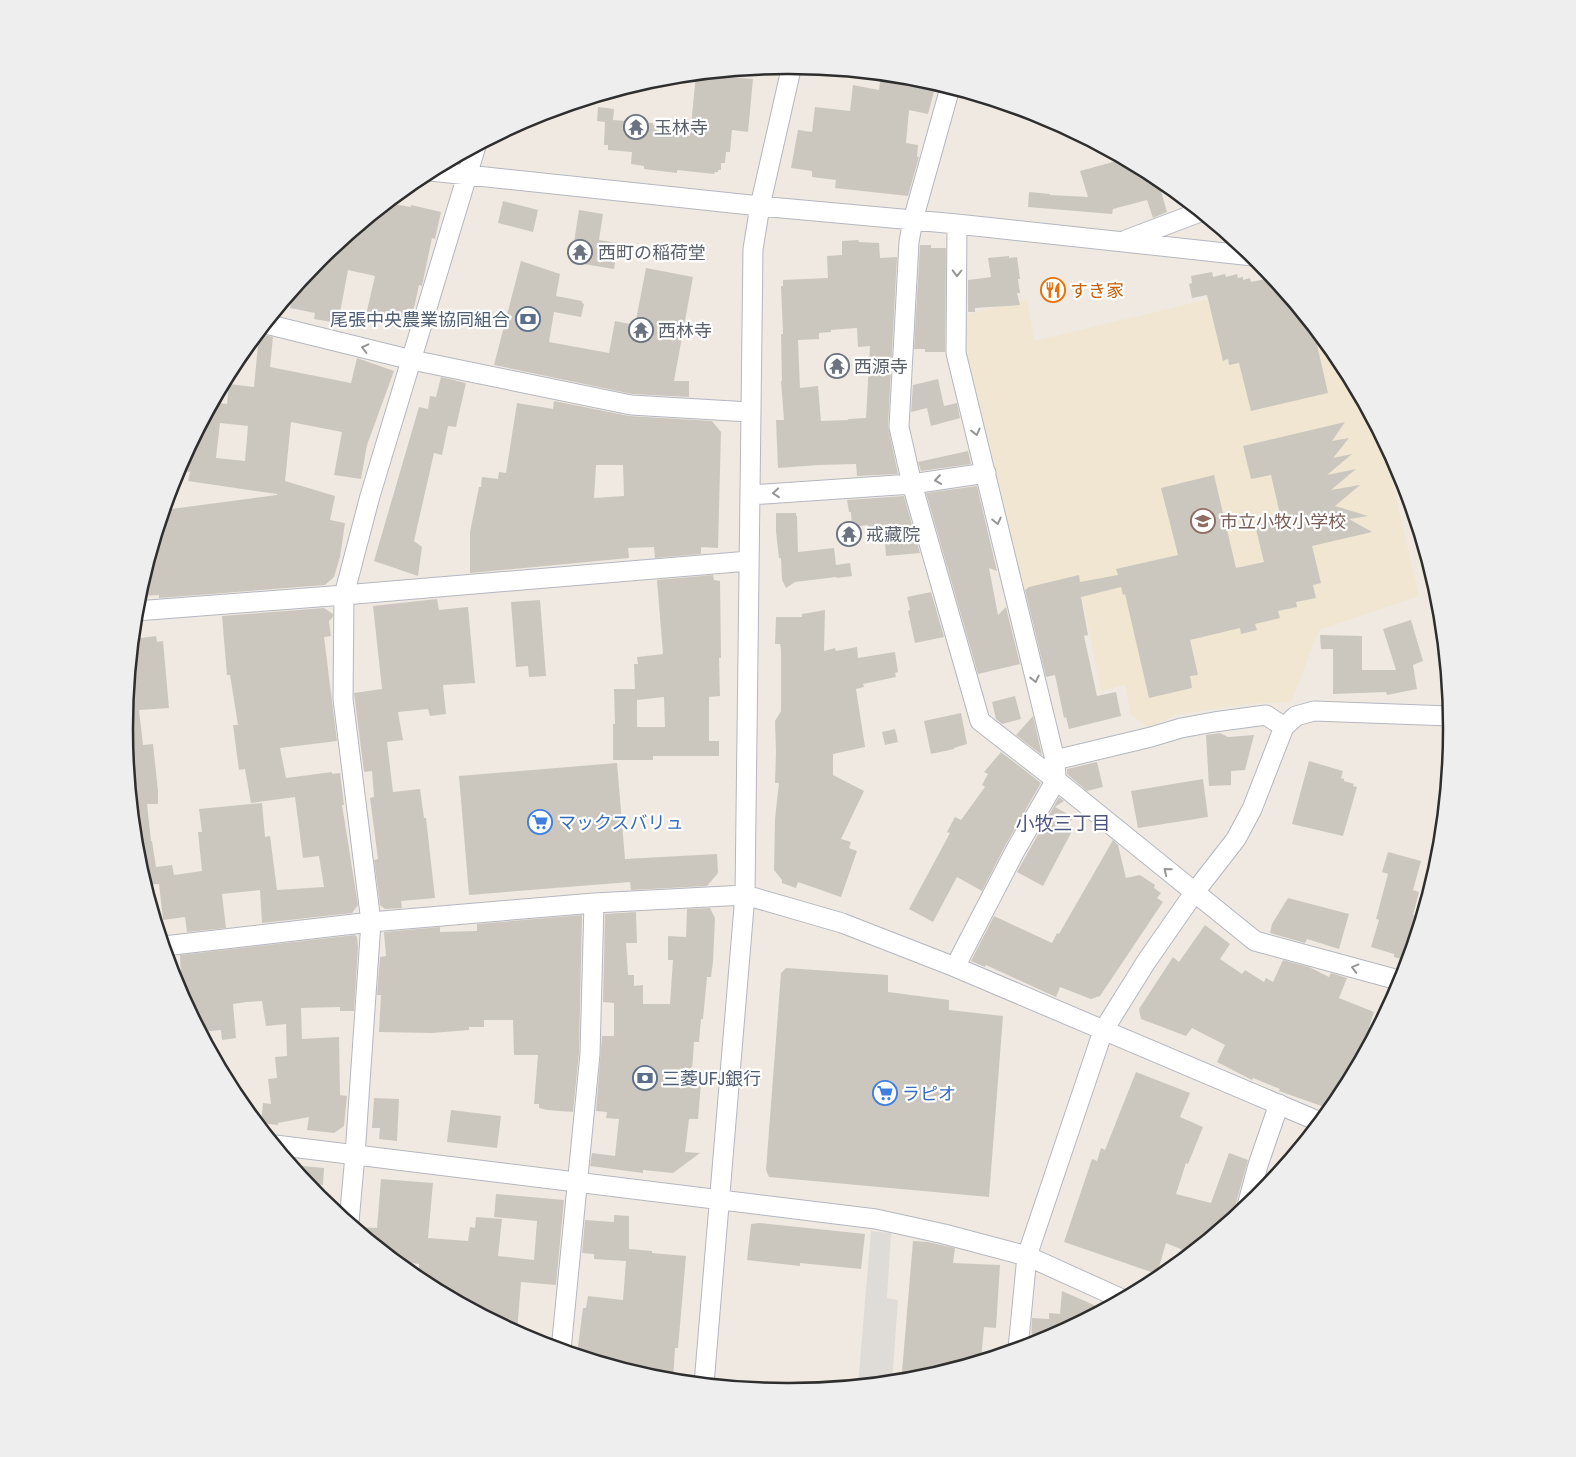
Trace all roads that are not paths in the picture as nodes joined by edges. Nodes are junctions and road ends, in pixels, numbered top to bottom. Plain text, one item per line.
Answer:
1 (790, 74) edge
2 (948, 94) edge
3 (474, 154) edge
4 (443, 172) edge
5 (468, 174) junction
6 (760, 206) junction
7 (1194, 214) edge
8 (913, 220) junction
9 (957, 224) junction
10 (1122, 242) junction
11 (1239, 255) edge
12 (273, 326) edge
13 (412, 360) junction
14 (750, 412) junction
15 (986, 474) junction
16 (912, 484) junction
17 (750, 495) junction
18 (749, 561) junction
19 (344, 595) junction
20 (144, 610) edge
21 (1442, 716) edge
22 (1284, 727) junction
23 (1055, 760) junction
24 (1056, 780) junction
25 (1194, 893) junction
26 (745, 895) junction
27 (594, 903) junction
28 (371, 922) junction
29 (170, 945) edge
30 (955, 967) junction
31 (1393, 978) edge
32 (1103, 1031) junction
33 (1279, 1104) junction
34 (1313, 1119) edge
35 (285, 1146) edge
36 (356, 1155) junction
37 (578, 1182) junction
38 (1250, 1192) edge
39 (720, 1200) junction
40 (350, 1215) edge
41 (1027, 1256) junction
42 (1116, 1295) edge
43 (1019, 1341) edge
44 (563, 1343) edge
45 (705, 1378) edge

1 - 6 street
2 - 8 street
3 - 5 street
4 - 5 street
5 - 6 street
5 - 13 street
6 - 8 street
6 - 14 street
7 - 10 street
8 - 9 street
8 - 16 street
9 - 10 street
9 -> 15 street
10 - 11 street
13 -> 12 street
13 - 14 street
13 - 19 street
14 - 17 street
15 -> 16 street
15 -> 23 street
16 -> 17 street
16 - 24 street
17 - 18 street
18 - 19 street
18 - 26 street
19 - 20 street
19 - 28 street
21 - 22 street
22 - 23 street
22 - 25 street
23 - 24 street
25 -> 24 street
24 - 30 street
31 -> 25 street
25 - 32 street
26 - 27 street
26 - 30 street
26 - 39 street
27 - 28 street
27 - 37 street
28 - 29 street
28 - 36 street
30 - 32 street
32 - 33 street
32 - 41 street
33 - 34 street
33 - 38 street
35 - 36 street
36 - 37 street
36 - 40 street
37 - 39 street
37 - 44 street
39 - 41 street
39 - 45 street
41 - 42 street
41 - 43 street

